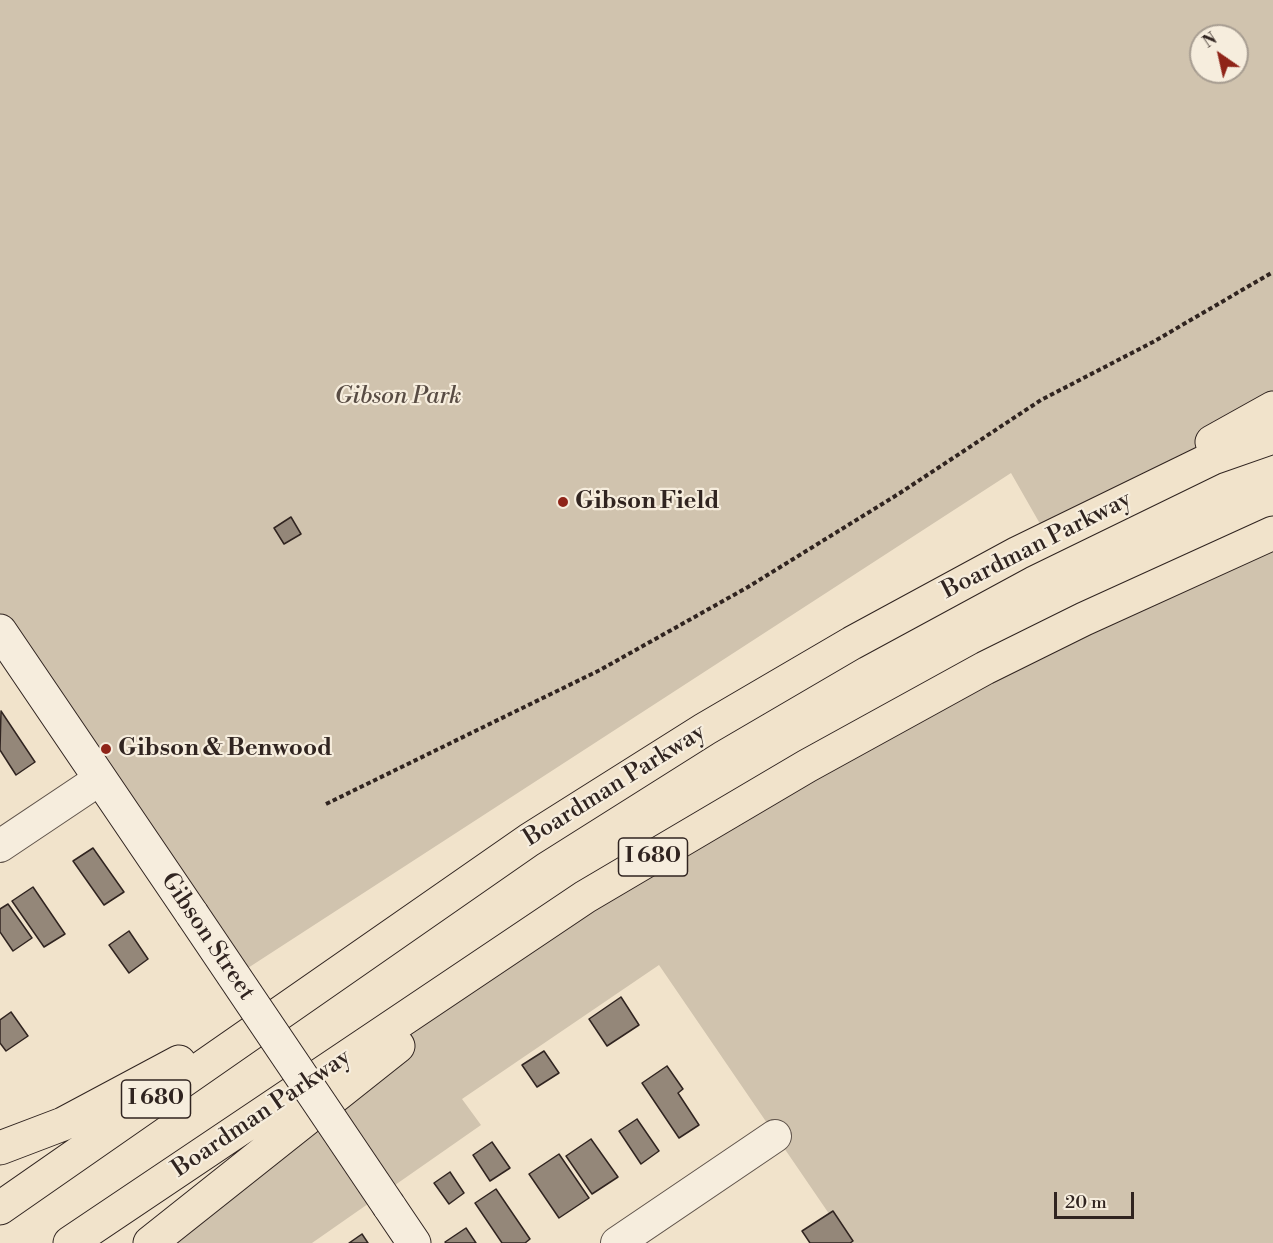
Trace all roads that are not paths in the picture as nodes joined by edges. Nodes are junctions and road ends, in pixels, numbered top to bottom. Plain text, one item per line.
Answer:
1 (1273, 408) edge
2 (1273, 437) edge
3 (1273, 533) edge
4 (1018, 553) junction
5 (0, 631) edge
6 (100, 779) junction
7 (0, 846) edge
8 (585, 897) junction
9 (313, 990) junction
10 (775, 1136) dead end
11 (0, 1148) edge
12 (0, 1208) edge
13 (70, 1243) edge
14 (150, 1243) edge
15 (414, 1243) edge
16 (617, 1243) edge

1 - 4 highway
2 - 4 highway, Boardman Parkway / I 680
3 - 8 highway, Boardman Parkway / I 680
4 - 9 highway, Boardman Parkway / I 680
5 - 6 street, Gibson Street
6 - 7 street
6 - 15 street, Gibson Street, bridge
8 - 13 highway, Boardman Parkway / I 680
8 - 14 highway
9 - 11 highway
9 - 12 highway, Boardman Parkway / I 680
10 - 16 street

